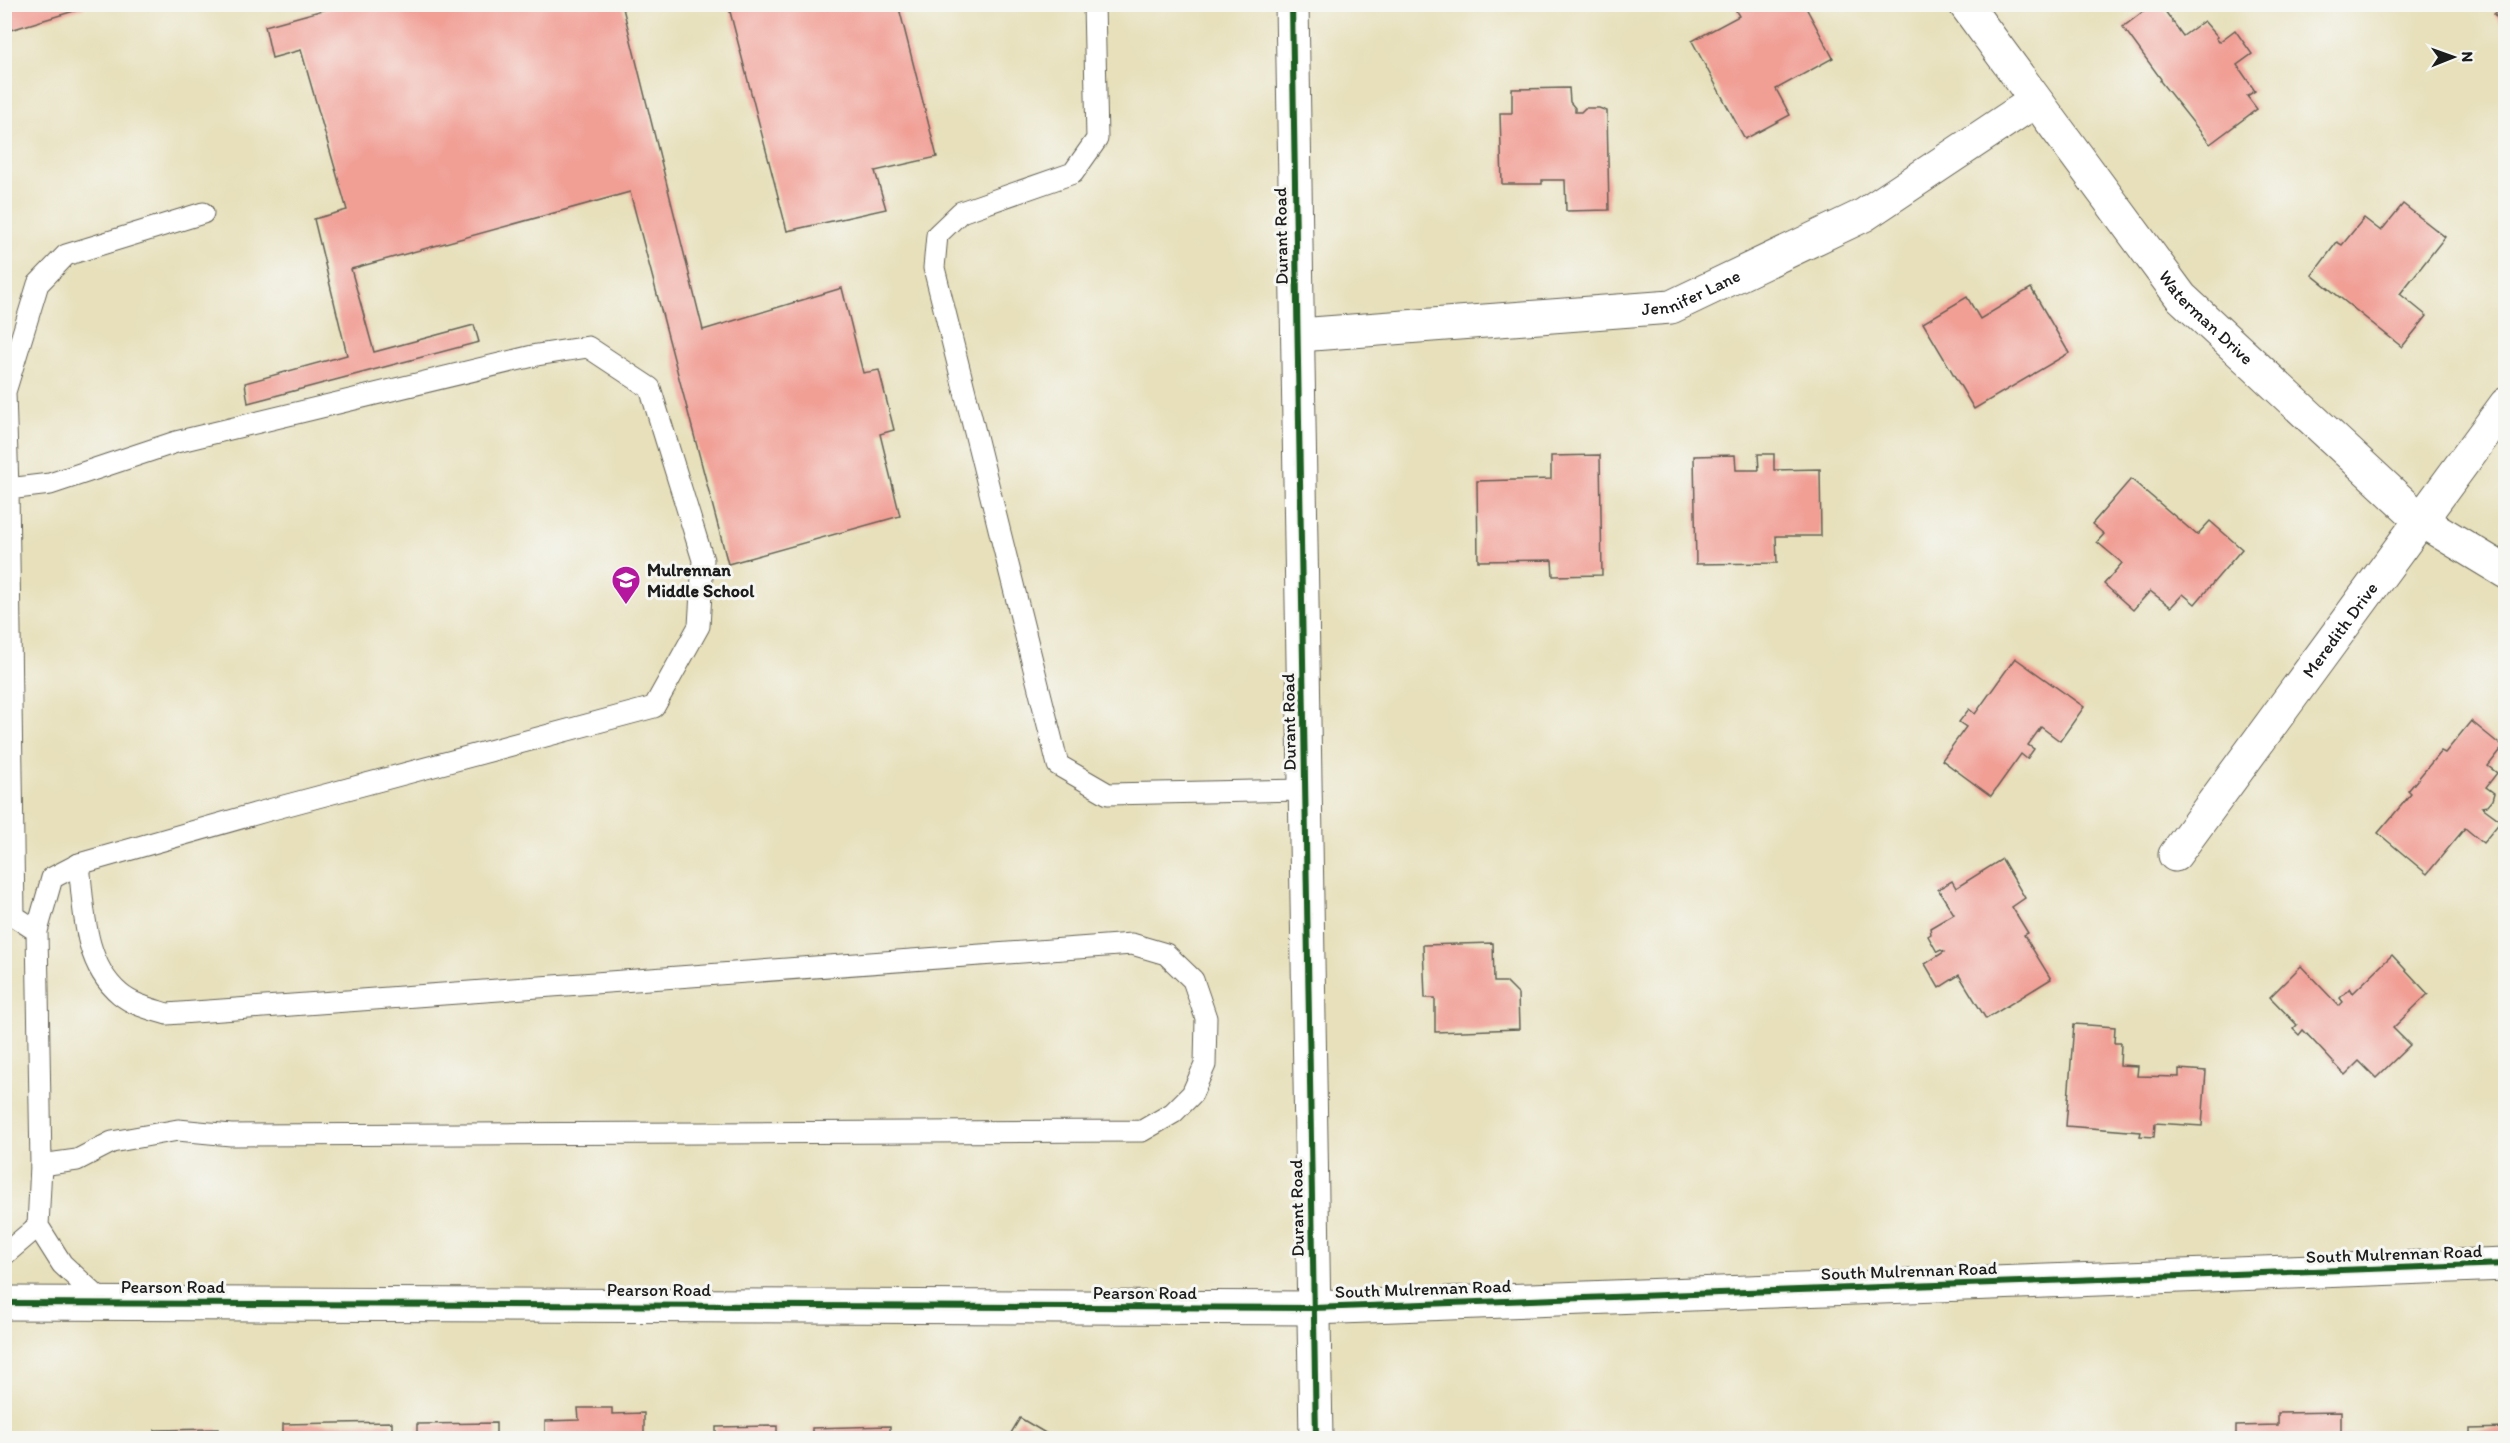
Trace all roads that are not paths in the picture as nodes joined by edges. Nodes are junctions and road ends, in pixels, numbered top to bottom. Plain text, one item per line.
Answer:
1 (1094, 4) edge
2 (1292, 4) edge
3 (1965, 4) edge
4 (2035, 101) junction
5 (202, 213) dead end
6 (1299, 335) junction
7 (2505, 404) edge
8 (8, 489) junction
9 (2422, 521) junction
10 (2505, 572) edge
11 (1305, 790) junction
12 (2175, 855) dead end
13 (79, 864) junction
14 (37, 931) junction
15 (41, 1165) junction
16 (38, 1226) junction
17 (4, 1255) edge
18 (2505, 1264) edge
19 (103, 1302) junction
20 (4, 1303) edge
21 (1313, 1308) junction
22 (1316, 1438) edge

1 - 11 lane
2 - 6 street, Durant Road
3 - 4 street, Waterman Drive
4 - 6 street, Jennifer Lane
4 - 9 street, Waterman Drive
5 - 8 lane
6 - 11 street, Durant Road
7 - 9 street, Meredith Drive
8 - 13 lane
8 - 14 lane
9 - 10 street, Waterman Drive
9 - 12 street, Meredith Drive
11 - 21 street, Durant Road
13 - 14 lane
13 - 15 lane
14 - 15 lane
15 - 16 lane
16 - 17 lane
16 - 19 lane
18 - 21 street, South Mulrennan Road
19 - 20 street, Pearson Road
19 - 21 street, Pearson Road
21 - 22 street, Durant Road

